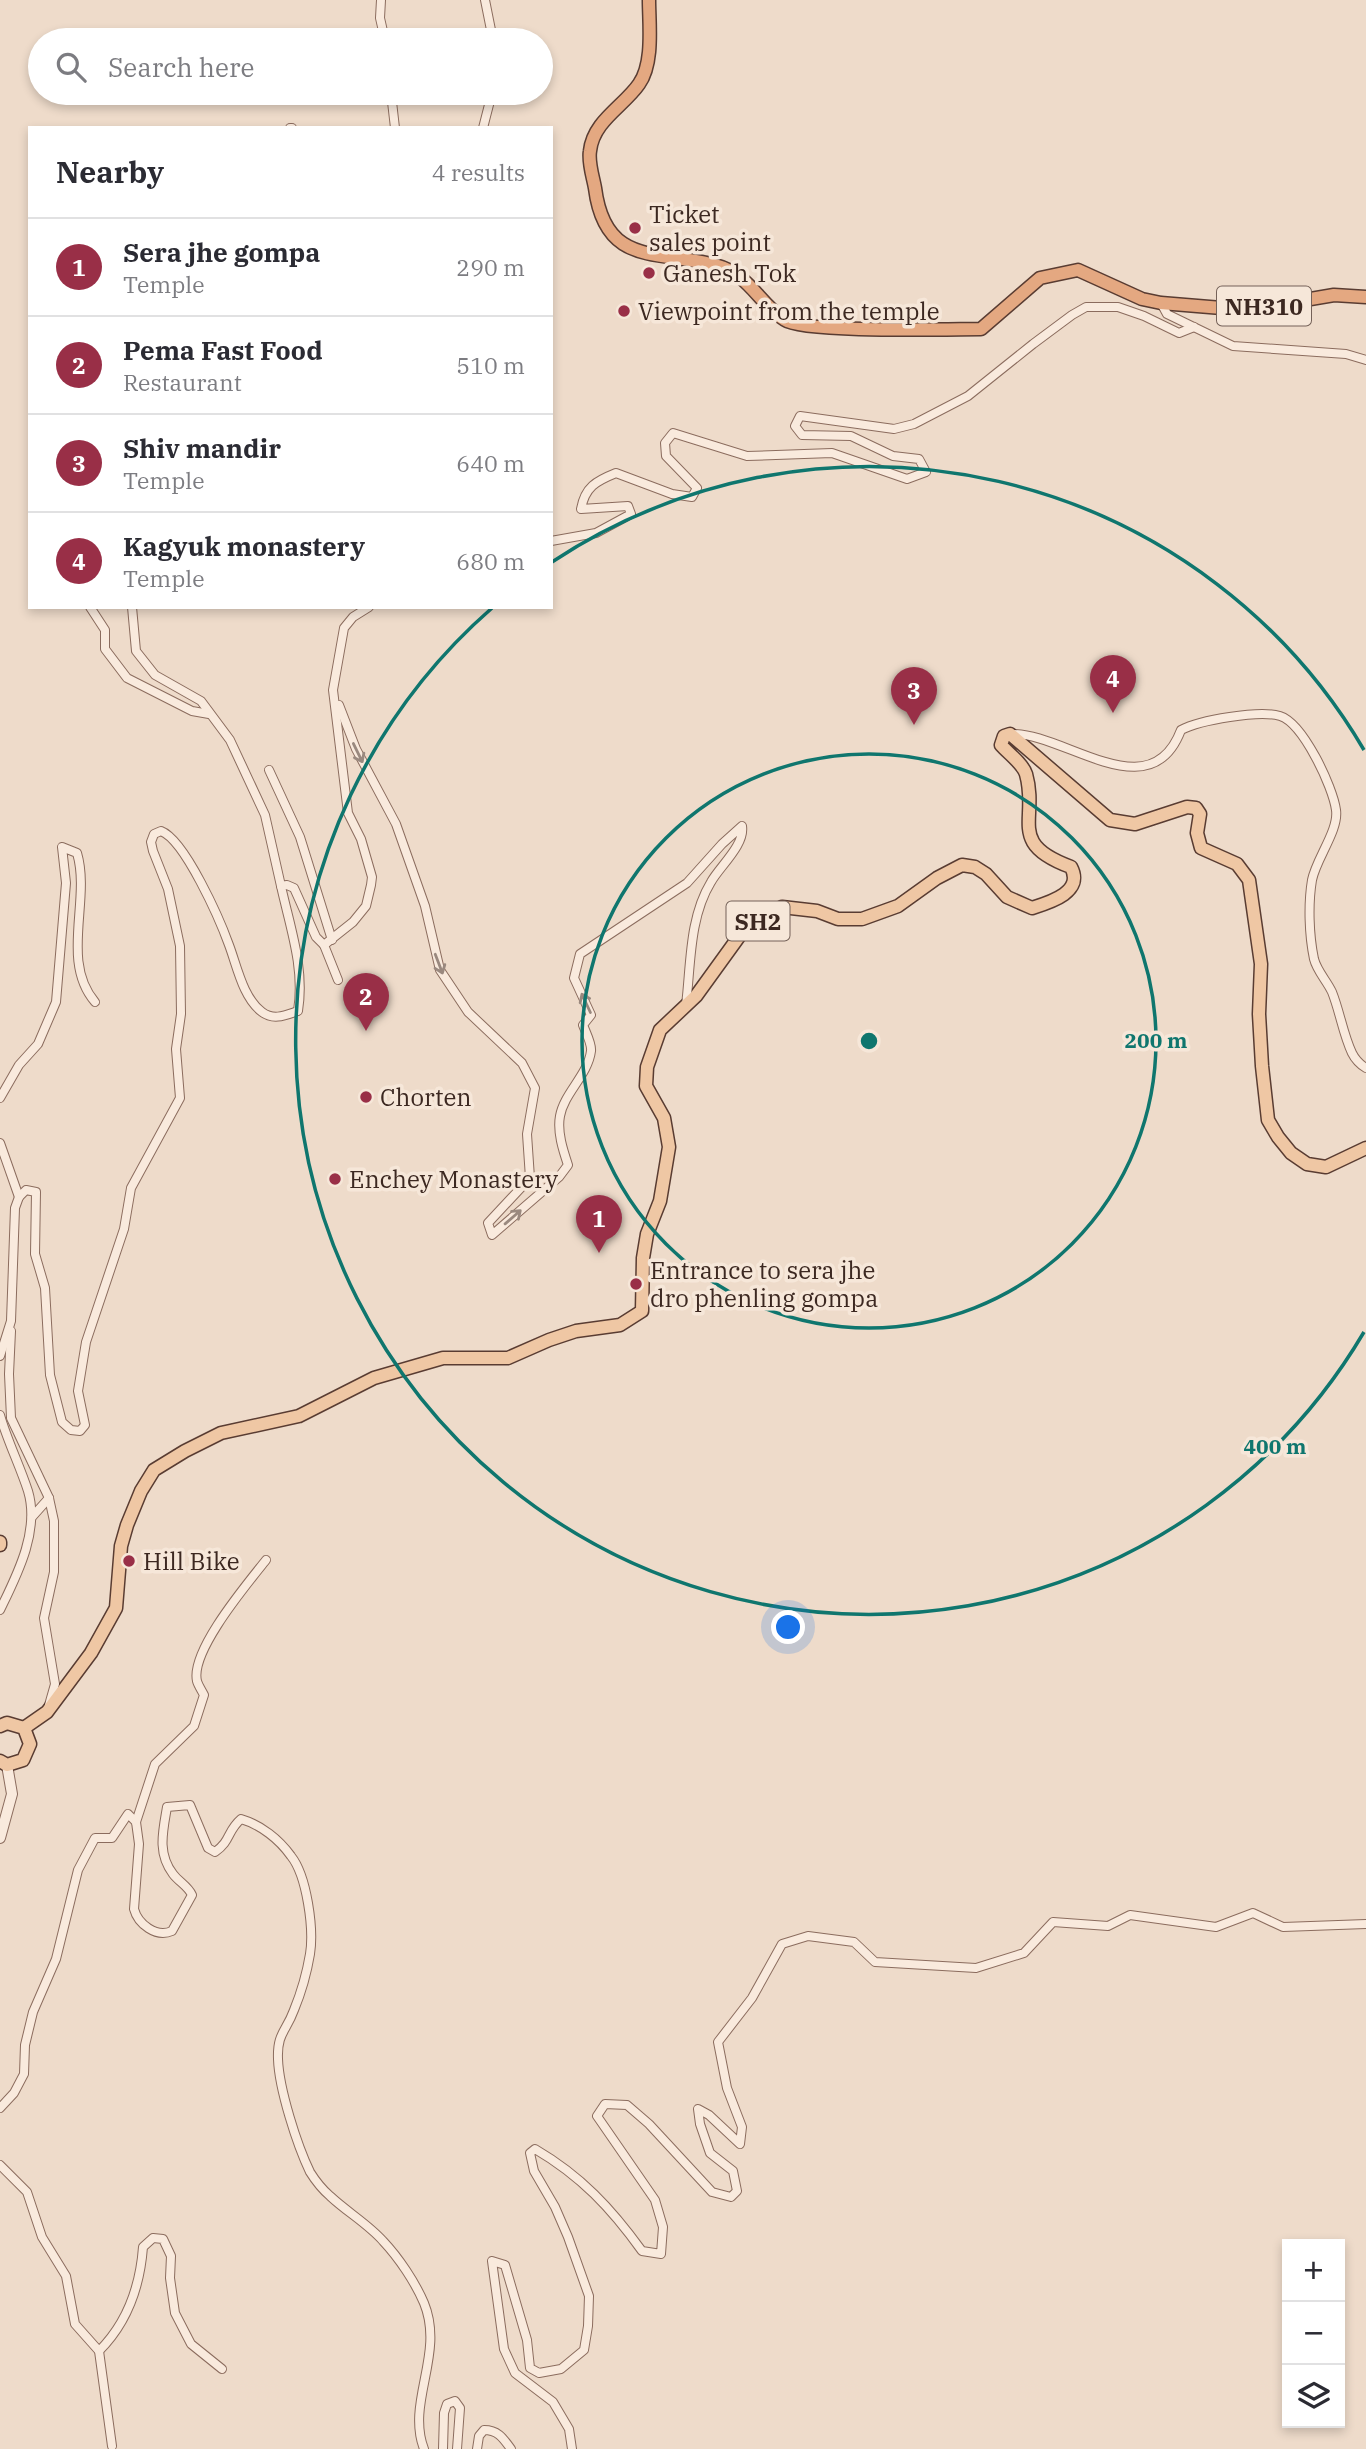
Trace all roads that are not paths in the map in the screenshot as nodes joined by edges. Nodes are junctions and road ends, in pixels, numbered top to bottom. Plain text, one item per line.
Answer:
1 (381, 0) edge
2 (485, 0) edge
3 (649, 0) edge
4 (382, 28) edge
5 (491, 28) edge
6 (392, 105) edge
7 (489, 105) edge
8 (395, 126) edge
9 (484, 126) edge
10 (1366, 297) edge
11 (1161, 303) junction
12 (1194, 327) junction
13 (1366, 360) edge
14 (553, 541) edge
15 (91, 609) edge
16 (130, 609) edge
17 (366, 609) edge
18 (333, 690) junction
19 (209, 714) junction
20 (1010, 734) junction
21 (269, 770) dead end
22 (281, 886) junction
23 (332, 940) junction
24 (324, 945) junction
25 (338, 980) dead end
26 (95, 1002) dead end
27 (686, 1004) junction
28 (1366, 1068) edge
29 (0, 1098) edge
30 (0, 1143) edge
31 (1366, 1148) edge
32 (19, 1197) junction
33 (11, 1321) junction
34 (0, 1356) edge
35 (0, 1415) edge
36 (49, 1498) junction
37 (32, 1517) junction
38 (266, 1560) dead end
39 (0, 1610) edge
40 (47, 1712) junction
41 (0, 1726) edge
42 (24, 1728) junction
43 (4, 1763) edge
44 (136, 1822) junction
45 (0, 1838) edge
46 (1366, 1924) edge
47 (0, 2108) edge
48 (0, 2165) edge
49 (99, 2351) junction
50 (222, 2369) dead end
51 (112, 2446) dead end
52 (424, 2449) edge
53 (443, 2449) edge
54 (457, 2449) edge
55 (477, 2449) edge
56 (511, 2449) edge
57 (572, 2449) edge

1 - 4 street
2 - 5 street
3 - 11 highway, NH310
6 - 8 street
7 - 9 street
10 - 11 highway, NH310
11 - 12 street
12 - 13 street
12 - 14 street
15 - 19 street
16 - 19 street
17 - 18 street
18 - 23 street
18 -> 27 street
19 - 22 street
20 - 27 main road, SH2
20 - 28 street
20 - 31 main road
21 - 23 street
22 - 24 street
22 - 32 street
23 - 24 street
24 - 25 street
26 - 29 street
27 - 40 main road, SH2
30 - 32 street
32 - 33 street
33 - 34 street
33 - 36 street
35 - 37 street
36 - 37 street
36 - 40 street
37 - 39 street
38 - 44 street
40 - 42 main road, SH2
41 - 42 main road
42 - 43 main road
43 - 45 street
44 - 47 street
44 - 52 street
46 - 57 street
48 - 49 street
49 - 50 street
49 - 51 street
53 - 54 street
55 - 56 street

